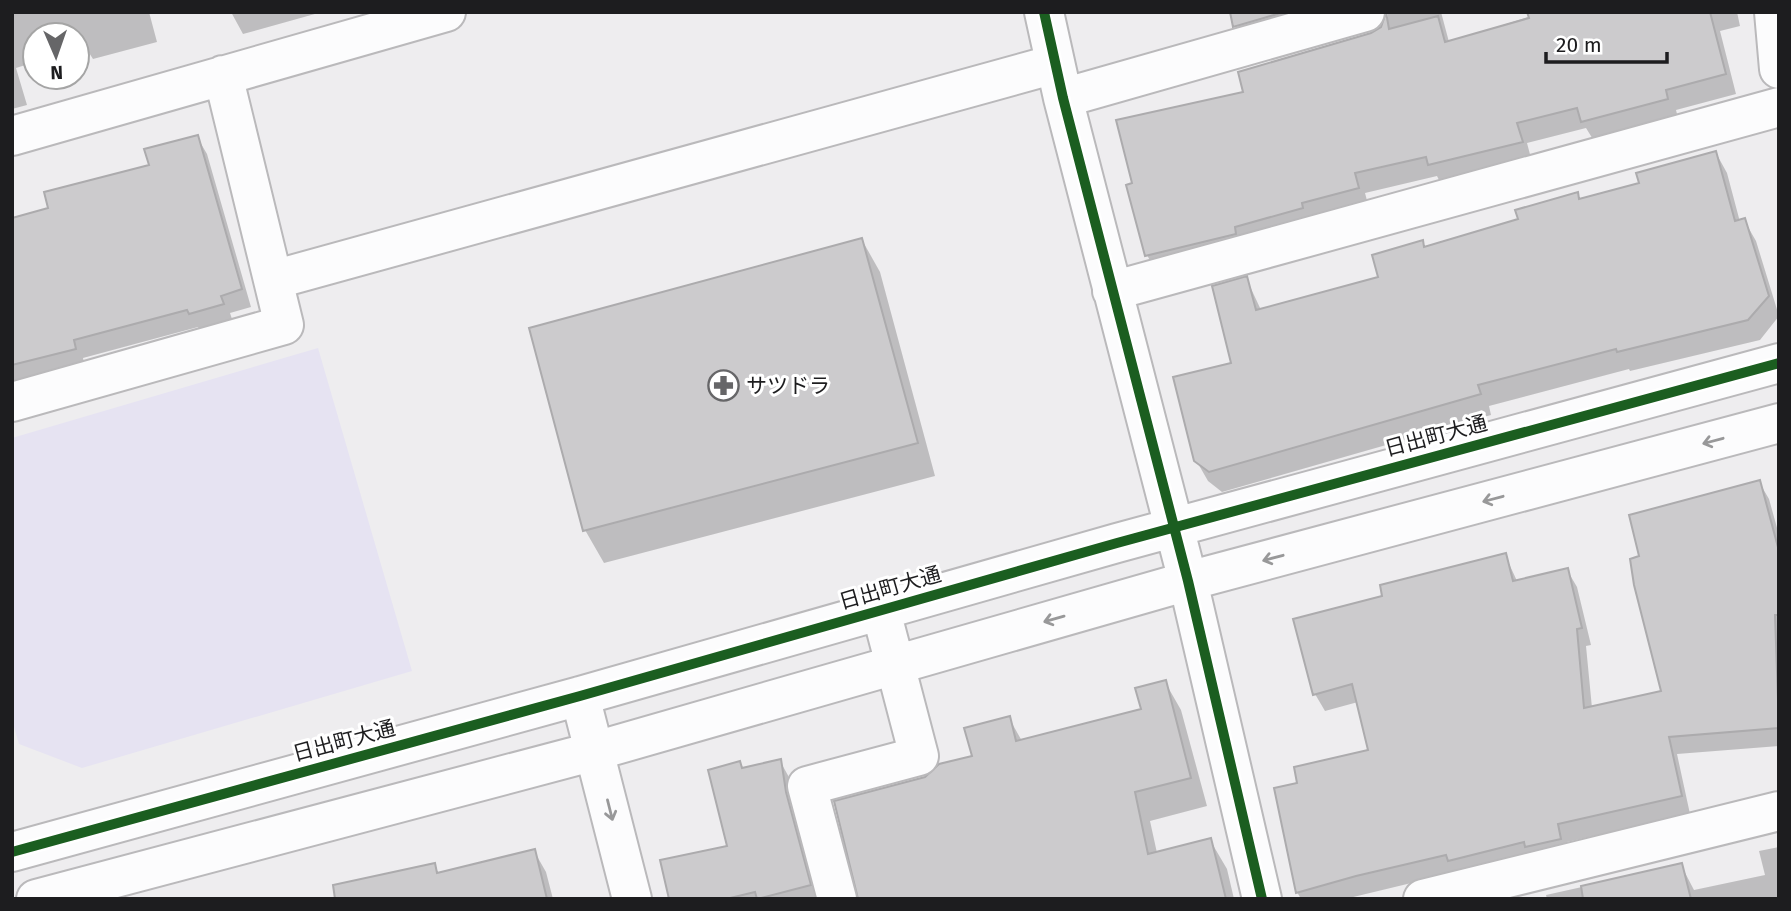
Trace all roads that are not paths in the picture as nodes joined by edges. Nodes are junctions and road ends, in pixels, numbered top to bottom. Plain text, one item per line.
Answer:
1 (1044, 12) edge
2 (1365, 12) edge
3 (1774, 12) edge
4 (439, 13) edge
5 (1779, 69) edge
6 (223, 75) junction
7 (1059, 81) junction
8 (1779, 107) edge
9 (12, 136) edge
10 (273, 280) junction
11 (1112, 291) junction
12 (1779, 363) edge
13 (12, 402) edge
14 (1779, 423) edge
15 (1174, 527) junction
16 (1188, 581) junction
17 (881, 611) junction
18 (895, 664) junction
19 (580, 696) junction
20 (595, 751) junction
21 (1779, 811) edge
22 (12, 852) edge
23 (36, 899) edge
24 (632, 899) edge
25 (837, 899) edge
26 (1262, 899) edge
27 (1423, 899) edge

1 - 7 street
2 - 7 street
3 - 5 street
4 - 6 street
6 - 9 street
6 - 10 street
7 - 10 street
7 - 11 street
8 - 11 street
10 - 13 street
11 - 15 street
12 - 15 street, 日出町大通
14 -> 16 street
15 - 16 street
15 - 17 street, 日出町大通
16 -> 18 street
16 - 26 street
17 - 18 street
17 - 19 street, 日出町大通
18 - 20 street
18 - 25 street
19 - 20 street
19 - 22 street, 日出町大通
20 - 23 street
20 -> 24 street
21 - 27 street

